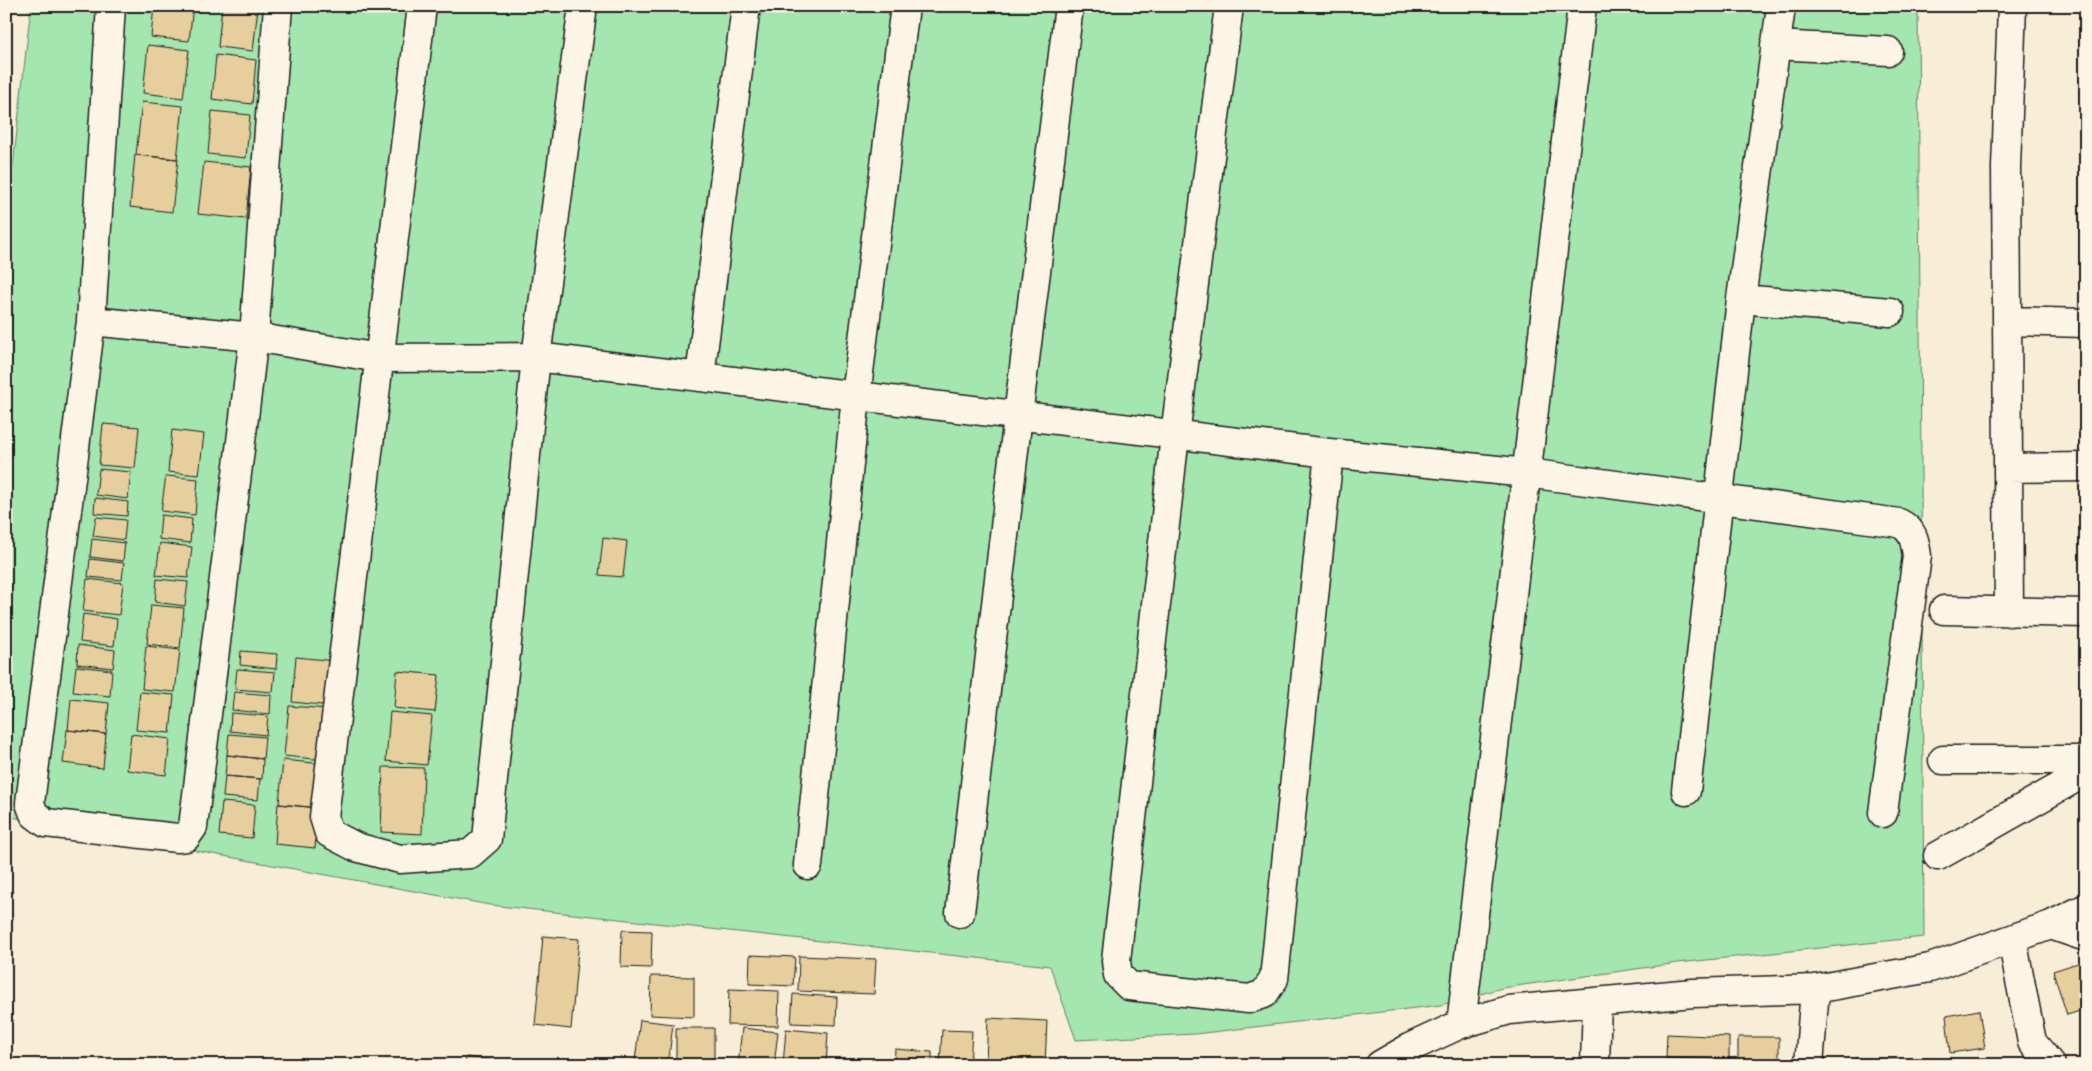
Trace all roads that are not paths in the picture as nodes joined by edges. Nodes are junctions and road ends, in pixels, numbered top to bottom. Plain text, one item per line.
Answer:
1 (111, 6) edge
2 (278, 6) edge
3 (422, 6) edge
4 (583, 6) edge
5 (746, 6) edge
6 (905, 6) edge
7 (1069, 6) edge
8 (1229, 6) edge
9 (1582, 6) edge
10 (2012, 6) edge
11 (1781, 7) edge
12 (1775, 45) junction
13 (1888, 51) dead end
14 (1741, 299) junction
15 (1890, 312) dead end
16 (91, 321) junction
17 (2008, 321) junction
18 (2086, 323) edge
19 (254, 337) junction
20 (536, 357) junction
21 (379, 358) junction
22 (700, 377) junction
23 (856, 396) junction
24 (1018, 416) junction
25 (1175, 435) junction
26 (1329, 454) junction
27 (2086, 467) edge
28 (2008, 468) junction
29 (1527, 473) junction
30 (1719, 499) junction
31 (1944, 610) dead end
32 (2009, 612) junction
33 (2086, 613) edge
34 (1943, 760) dead end
35 (2086, 760) edge
36 (2086, 772) edge
37 (1686, 791) dead end
38 (1883, 813) dead end
39 (1938, 856) dead end
40 (808, 865) dead end
41 (2086, 908) edge
42 (960, 913) dead end
43 (2051, 925) junction
44 (2086, 937) edge
45 (2012, 939) junction
46 (1815, 989) junction
47 (1597, 1002) junction
48 (1462, 1024) junction
49 (1380, 1065) edge
50 (1595, 1065) edge
51 (1809, 1065) edge
52 (2051, 1065) edge

1 - 16 street
2 - 19 street
3 - 21 street
4 - 20 street
5 - 22 street
6 - 23 street
7 - 24 street
8 - 25 street
9 - 29 street
10 - 17 street
11 - 12 street
12 - 13 street
12 - 14 street
14 - 15 street
14 - 30 street
16 - 19 street
16 - 19 street
17 - 18 street
17 - 28 street
19 - 21 street
20 - 21 street
20 - 21 street
20 - 22 street
22 - 23 street
23 - 24 street
23 - 40 street
24 - 25 street
24 - 42 street
25 - 26 street
25 - 26 street
26 - 29 street
27 - 28 street
28 - 32 street
29 - 30 street
29 - 48 street
30 - 37 street
30 - 38 street
31 - 32 street
32 - 33 street
34 - 35 street
36 - 39 street
41 - 43 street
43 - 44 street
43 - 45 street
45 - 46 street
45 - 52 street
46 - 47 street
46 - 51 street
47 - 48 street
47 - 50 street
48 - 49 street

